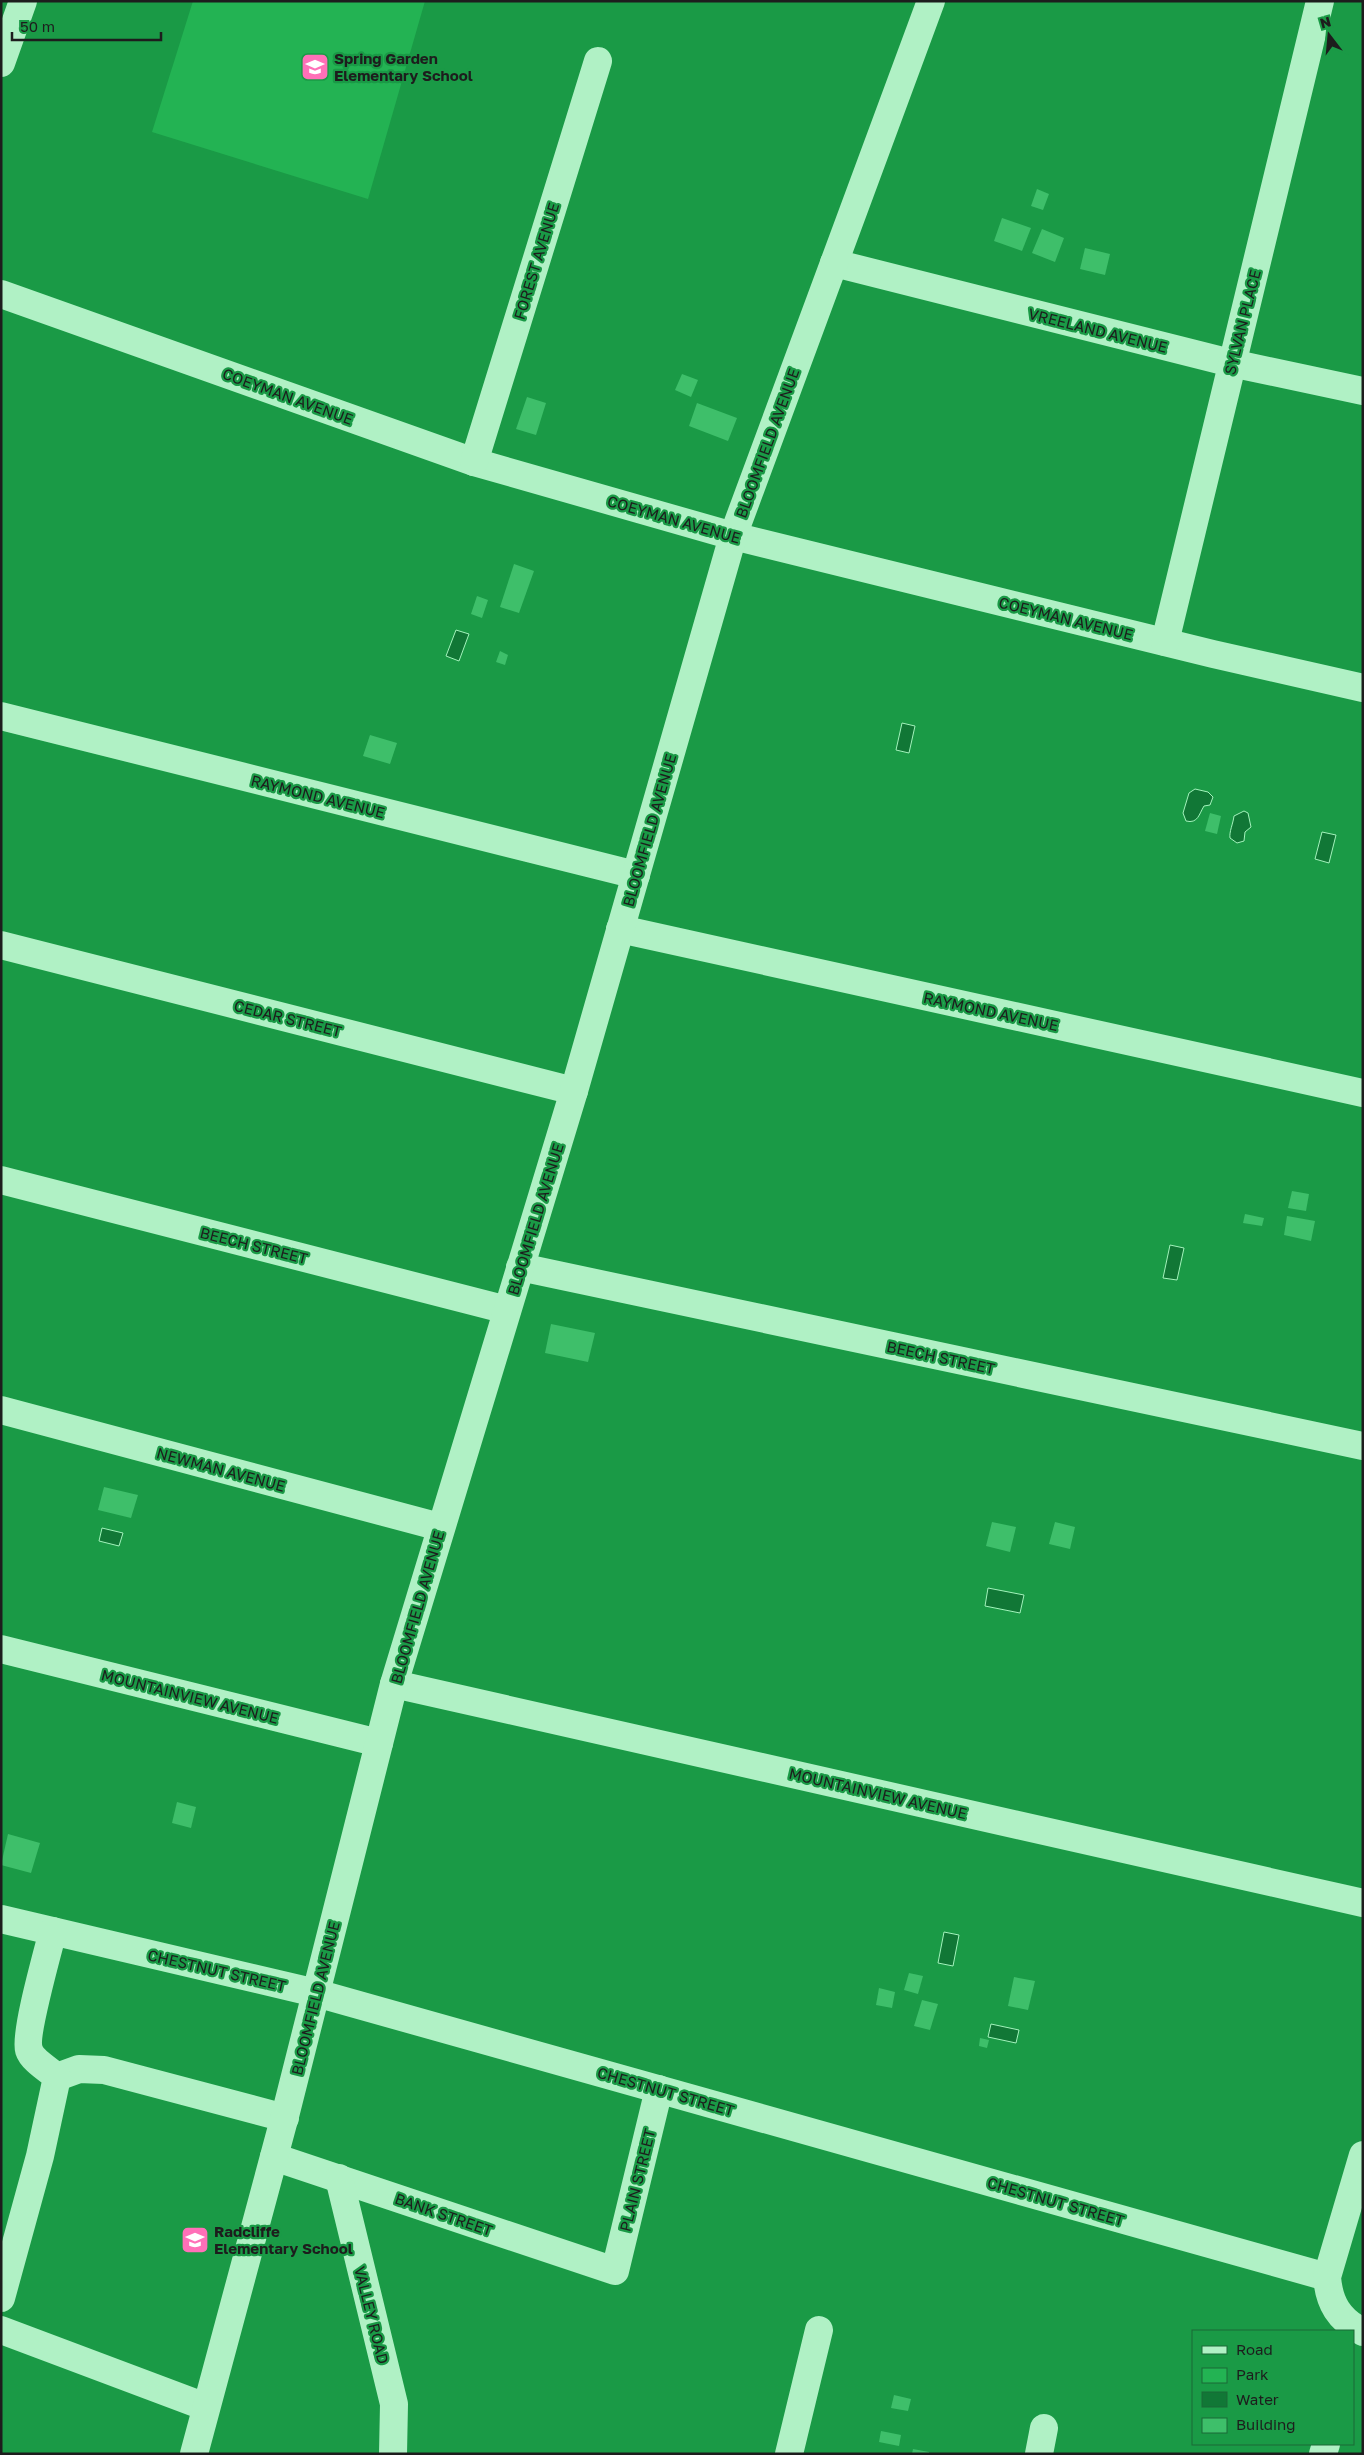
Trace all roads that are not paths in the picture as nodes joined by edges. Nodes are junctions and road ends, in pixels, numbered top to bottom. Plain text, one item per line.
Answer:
1 (23, 1) edge
2 (930, 1) edge
3 (1320, 1) edge
4 (598, 61) dead end
5 (1, 63) edge
6 (834, 263) junction
7 (1, 294) edge
8 (1231, 363) junction
9 (1363, 391) edge
10 (474, 462) junction
11 (733, 536) junction
12 (1165, 642) junction
13 (1363, 688) edge
14 (1, 716) edge
15 (636, 875) junction
16 (620, 929) junction
17 (1, 945) edge
18 (574, 1092) junction
19 (1363, 1093) edge
20 (1, 1180) edge
21 (520, 1267) junction
22 (507, 1310) junction
23 (1, 1410) edge
24 (1363, 1446) edge
25 (440, 1527) junction
26 (1, 1649) edge
27 (394, 1684) junction
28 (379, 1743) junction
29 (1363, 1903) edge
30 (1, 1919) edge
31 (53, 1931) junction
32 (316, 1993) junction
33 (57, 2077) junction
34 (659, 2089) junction
35 (285, 2118) junction
36 (1363, 2155) edge
37 (274, 2157) junction
38 (339, 2178) junction
39 (615, 2271) joint
40 (1327, 2277) junction
41 (1, 2298) edge
42 (1, 2330) edge
43 (820, 2330) dead end
44 (1355, 2330) edge
45 (206, 2407) junction
46 (194, 2454) edge
47 (393, 2454) edge
48 (789, 2454) edge

1 - 5 street
2 - 6 street, BLOOMFIELD AVENUE
3 - 8 street, SYLVAN PLACE
4 - 10 street, FOREST AVENUE
6 - 8 street, VREELAND AVENUE
6 - 11 street, BLOOMFIELD AVENUE
7 - 10 street, COEYMAN AVENUE
8 - 9 street, VREELAND AVENUE
8 - 12 street, SYLVAN PLACE
10 - 11 street, COEYMAN AVENUE
11 - 12 street, COEYMAN AVENUE
11 - 15 street, BLOOMFIELD AVENUE
12 - 13 street, COEYMAN AVENUE
14 - 15 street, RAYMOND AVENUE
15 - 16 street, BLOOMFIELD AVENUE
16 - 18 street, BLOOMFIELD AVENUE
16 - 19 street, RAYMOND AVENUE
17 - 18 street, CEDAR STREET
18 - 21 street, BLOOMFIELD AVENUE
20 - 22 street, BEECH STREET
21 - 22 street, BLOOMFIELD AVENUE
21 - 24 street, BEECH STREET
22 - 25 street, BLOOMFIELD AVENUE
23 - 25 street, NEWMAN AVENUE
25 - 27 street, BLOOMFIELD AVENUE
26 - 28 street, MOUNTAINVIEW AVENUE
27 - 28 street, BLOOMFIELD AVENUE
27 - 29 street, MOUNTAINVIEW AVENUE
28 - 32 street, BLOOMFIELD AVENUE
30 - 31 street, CHESTNUT STREET
31 - 32 street, CHESTNUT STREET
31 - 33 street
32 - 34 street, CHESTNUT STREET
32 - 35 street, BLOOMFIELD AVENUE
33 - 35 street
33 - 41 street
34 - 39 street, PLAIN STREET
34 - 40 street, CHESTNUT STREET
35 - 37 street, BLOOMFIELD AVENUE
36 - 40 street
37 - 38 street, BANK STREET
37 - 45 street, BLOOMFIELD AVENUE
38 - 39 street, BANK STREET
38 - 47 street, VALLEY ROAD
40 - 44 street
42 - 45 street
43 - 48 street
45 - 46 street, BLOOMFIELD AVENUE

